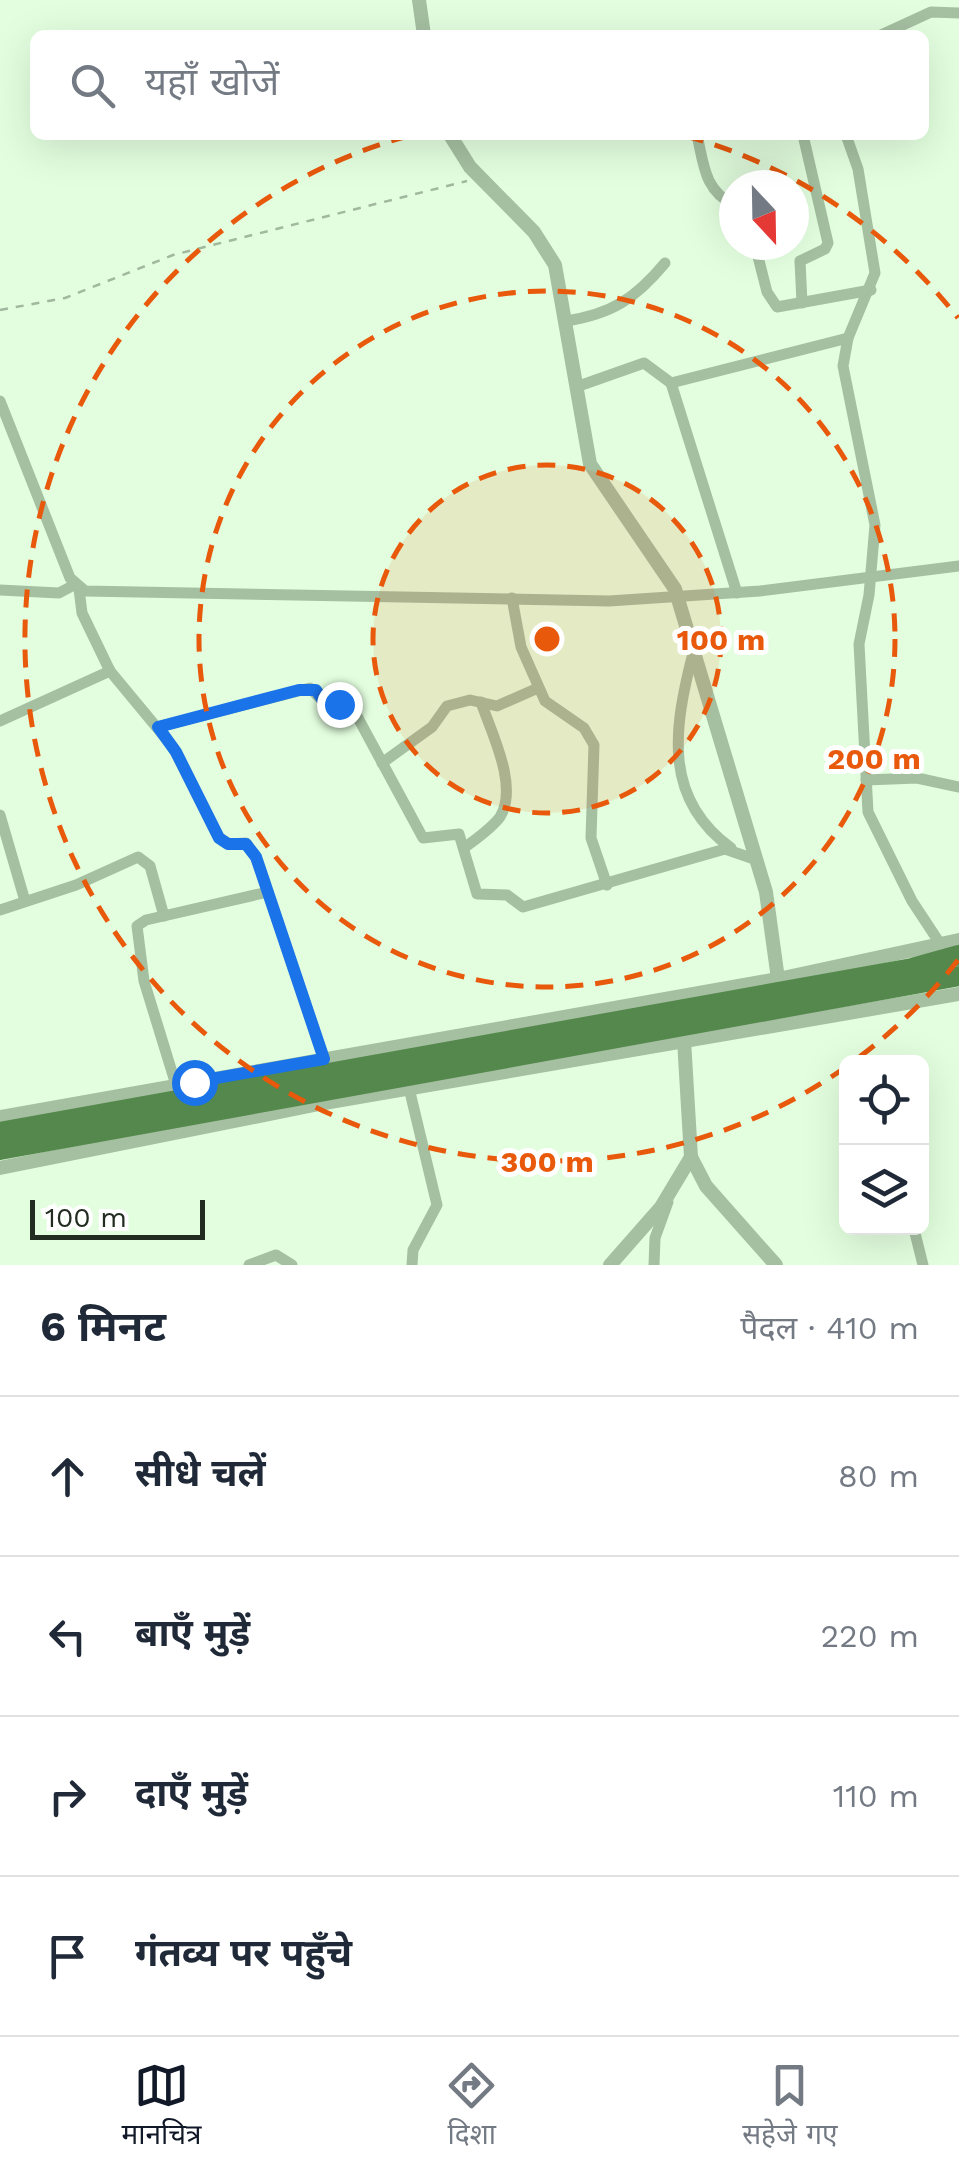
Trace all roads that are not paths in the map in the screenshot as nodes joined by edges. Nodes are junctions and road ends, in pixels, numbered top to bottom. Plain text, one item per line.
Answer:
1 (419, 0) edge
2 (959, 12) edge
3 (423, 30) edge
4 (892, 30) edge
5 (452, 140) edge
6 (698, 140) edge
7 (804, 140) edge
8 (847, 140) edge
9 (719, 196) edge
10 (759, 260) edge
11 (666, 263) dead end
12 (871, 290) junction
13 (802, 303) junction
14 (566, 321) junction
15 (848, 338) junction
16 (671, 382) junction
17 (576, 386) junction
18 (0, 401) edge
19 (959, 566) edge
20 (870, 585) junction
21 (0, 590) edge
22 (736, 593) junction
23 (78, 594) junction
24 (512, 601) junction
25 (681, 606) junction
26 (694, 648) junction
27 (110, 672) junction
28 (538, 688) junction
29 (481, 702) junction
30 (0, 720) edge
31 (158, 727) junction
32 (382, 764) junction
33 (866, 780) junction
34 (959, 787) edge
35 (0, 815) edge
36 (464, 848) junction
37 (732, 849) junction
38 (754, 859) junction
39 (606, 885) junction
40 (268, 892) junction
41 (25, 901) junction
42 (0, 910) edge
43 (164, 916) junction
44 (959, 940) edge
45 (950, 950) edge
46 (959, 976) edge
47 (778, 979) junction
48 (959, 994) edge
49 (684, 1040) junction
50 (324, 1059) junction
51 (176, 1085) junction
52 (409, 1088) junction
53 (5, 1125) edge
54 (0, 1150) edge
55 (691, 1157) junction
56 (0, 1168) edge
57 (673, 1189) junction
58 (916, 1235) edge
59 (249, 1265) edge
60 (292, 1265) edge
61 (412, 1265) edge
62 (610, 1265) edge
63 (654, 1265) edge
64 (776, 1265) edge
65 (923, 1265) edge

1 - 3 street
2 - 4 street
5 - 14 street
6 - 9 street
7 - 13 street
8 - 12 street
10 - 13 street
11 - 14 street
12 - 13 street
12 - 15 street
14 - 17 street
15 - 16 street
15 - 20 street
16 - 17 street
16 - 22 street
17 - 25 street
18 - 23 street
19 - 20 street
20 - 22 street
20 - 33 street
21 - 23 street
22 - 25 street
23 - 24 street
23 - 27 street
24 - 25 street
24 - 28 street
25 - 26 street
26 - 37 street
26 - 38 street
27 - 30 street
27 - 31 street
28 - 29 street
28 - 39 street
29 - 32 street
29 - 36 street
31 - 32 street
31 - 40 street
32 - 36 street
33 - 34 street
33 - 45 street
35 - 41 street
36 - 39 street
37 - 38 street
37 - 39 street
38 - 47 street
40 - 43 street
40 - 50 street
41 - 42 street
41 - 43 street
43 - 51 street
44 - 45 street
45 - 47 street
45 - 53 highway
46 - 54 highway
47 - 50 street
48 - 49 street
49 - 52 street
49 - 55 street
50 - 51 street
51 - 53 street
52 - 56 street
52 - 61 street
55 - 57 street
55 - 64 street
57 - 62 street
57 - 63 street
58 - 65 street
59 - 60 street

